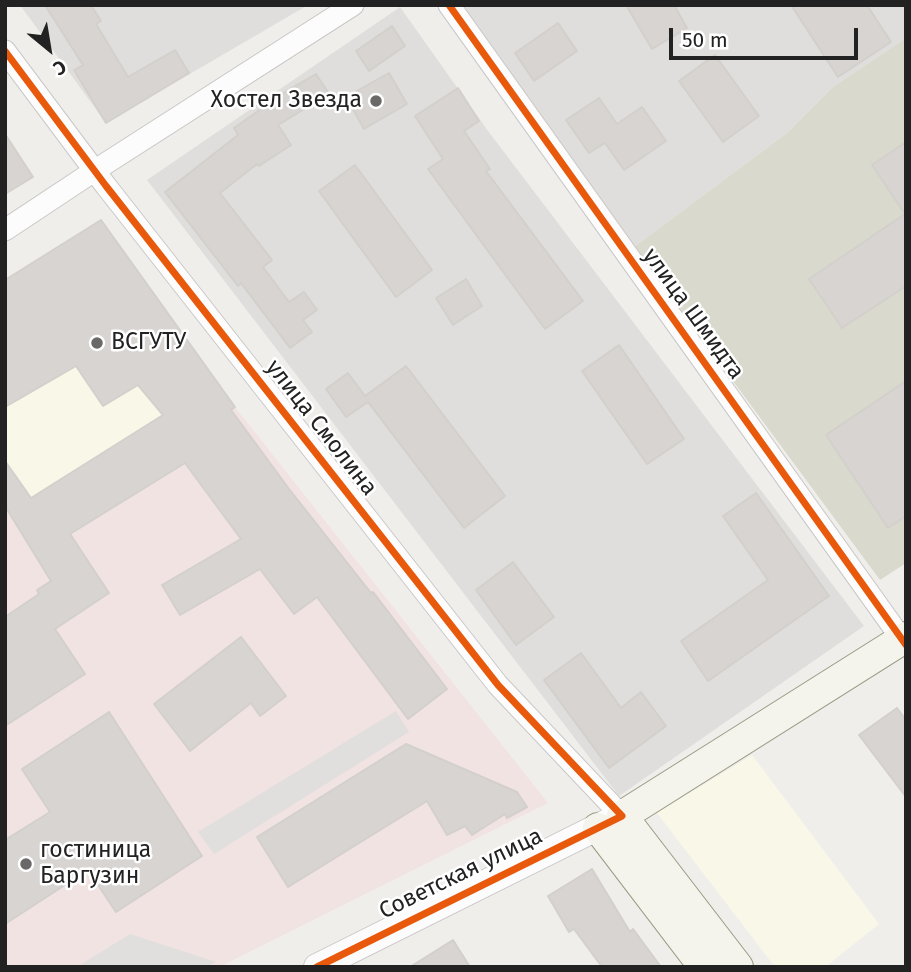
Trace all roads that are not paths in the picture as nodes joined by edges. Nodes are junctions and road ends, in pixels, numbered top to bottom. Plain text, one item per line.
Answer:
1 (353, 5) edge
2 (449, 5) edge
3 (5, 51) edge
4 (94, 171) junction
5 (5, 230) edge
6 (904, 640) edge
7 (610, 822) junction
8 (317, 967) edge
9 (704, 967) edge
10 (738, 967) edge

1 - 4 street
2 - 6 street, улица Шмидта
3 - 4 street, улица Смолина
4 - 5 street
4 - 7 street, улица Смолина
6 - 7 main road, Советская улица
7 - 8 street, Советская улица
7 - 9 main road
7 - 10 main road, улица Смолина

